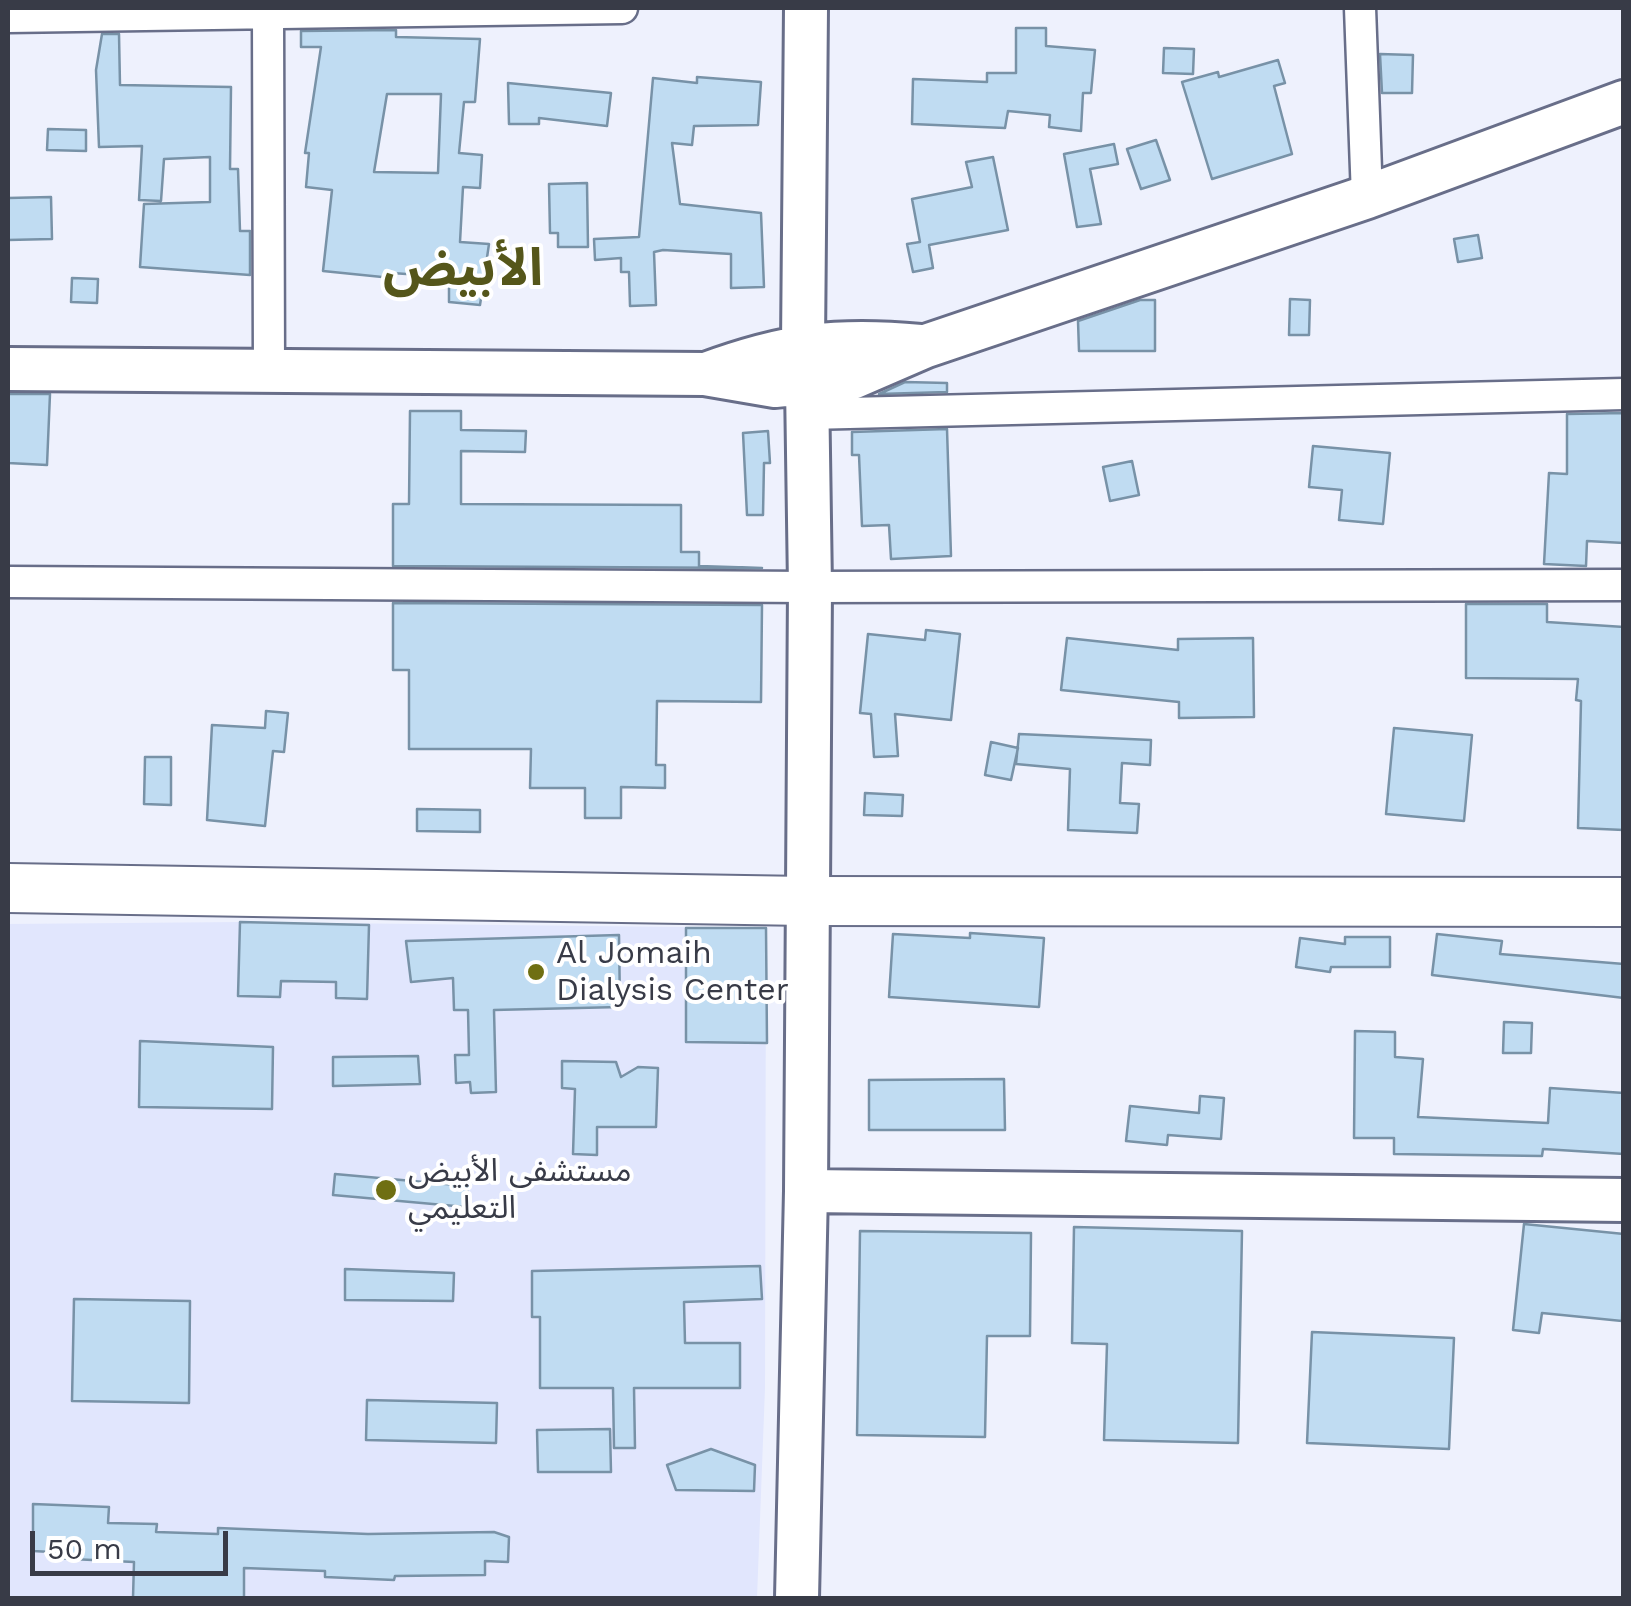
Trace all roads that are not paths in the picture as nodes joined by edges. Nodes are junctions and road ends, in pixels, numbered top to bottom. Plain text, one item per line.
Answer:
1 (622, 8) edge
2 (806, 8) edge
3 (1360, 8) edge
4 (103, 11) edge
5 (268, 13) junction
6 (8, 17) edge
7 (1624, 102) edge
8 (1366, 197) junction
9 (8, 370) edge
10 (270, 371) junction
11 (806, 381) junction
12 (1624, 394) edge
13 (8, 582) edge
14 (1624, 585) edge
15 (810, 587) junction
16 (8, 888) edge
17 (806, 901) junction
18 (1624, 902) edge
19 (806, 1192) junction
20 (1624, 1200) edge
21 (797, 1598) edge

1 - 5 street
2 - 11 street
3 - 8 street
4 - 5 street
4 - 6 street
5 - 10 street
7 - 8 street
8 - 11 street
9 - 10 street
10 - 11 street
11 - 12 street
11 - 15 street
13 - 15 street
14 - 15 street
15 - 17 street
16 - 17 main road
17 - 18 main road
17 - 19 street
19 - 20 street
19 - 21 street

